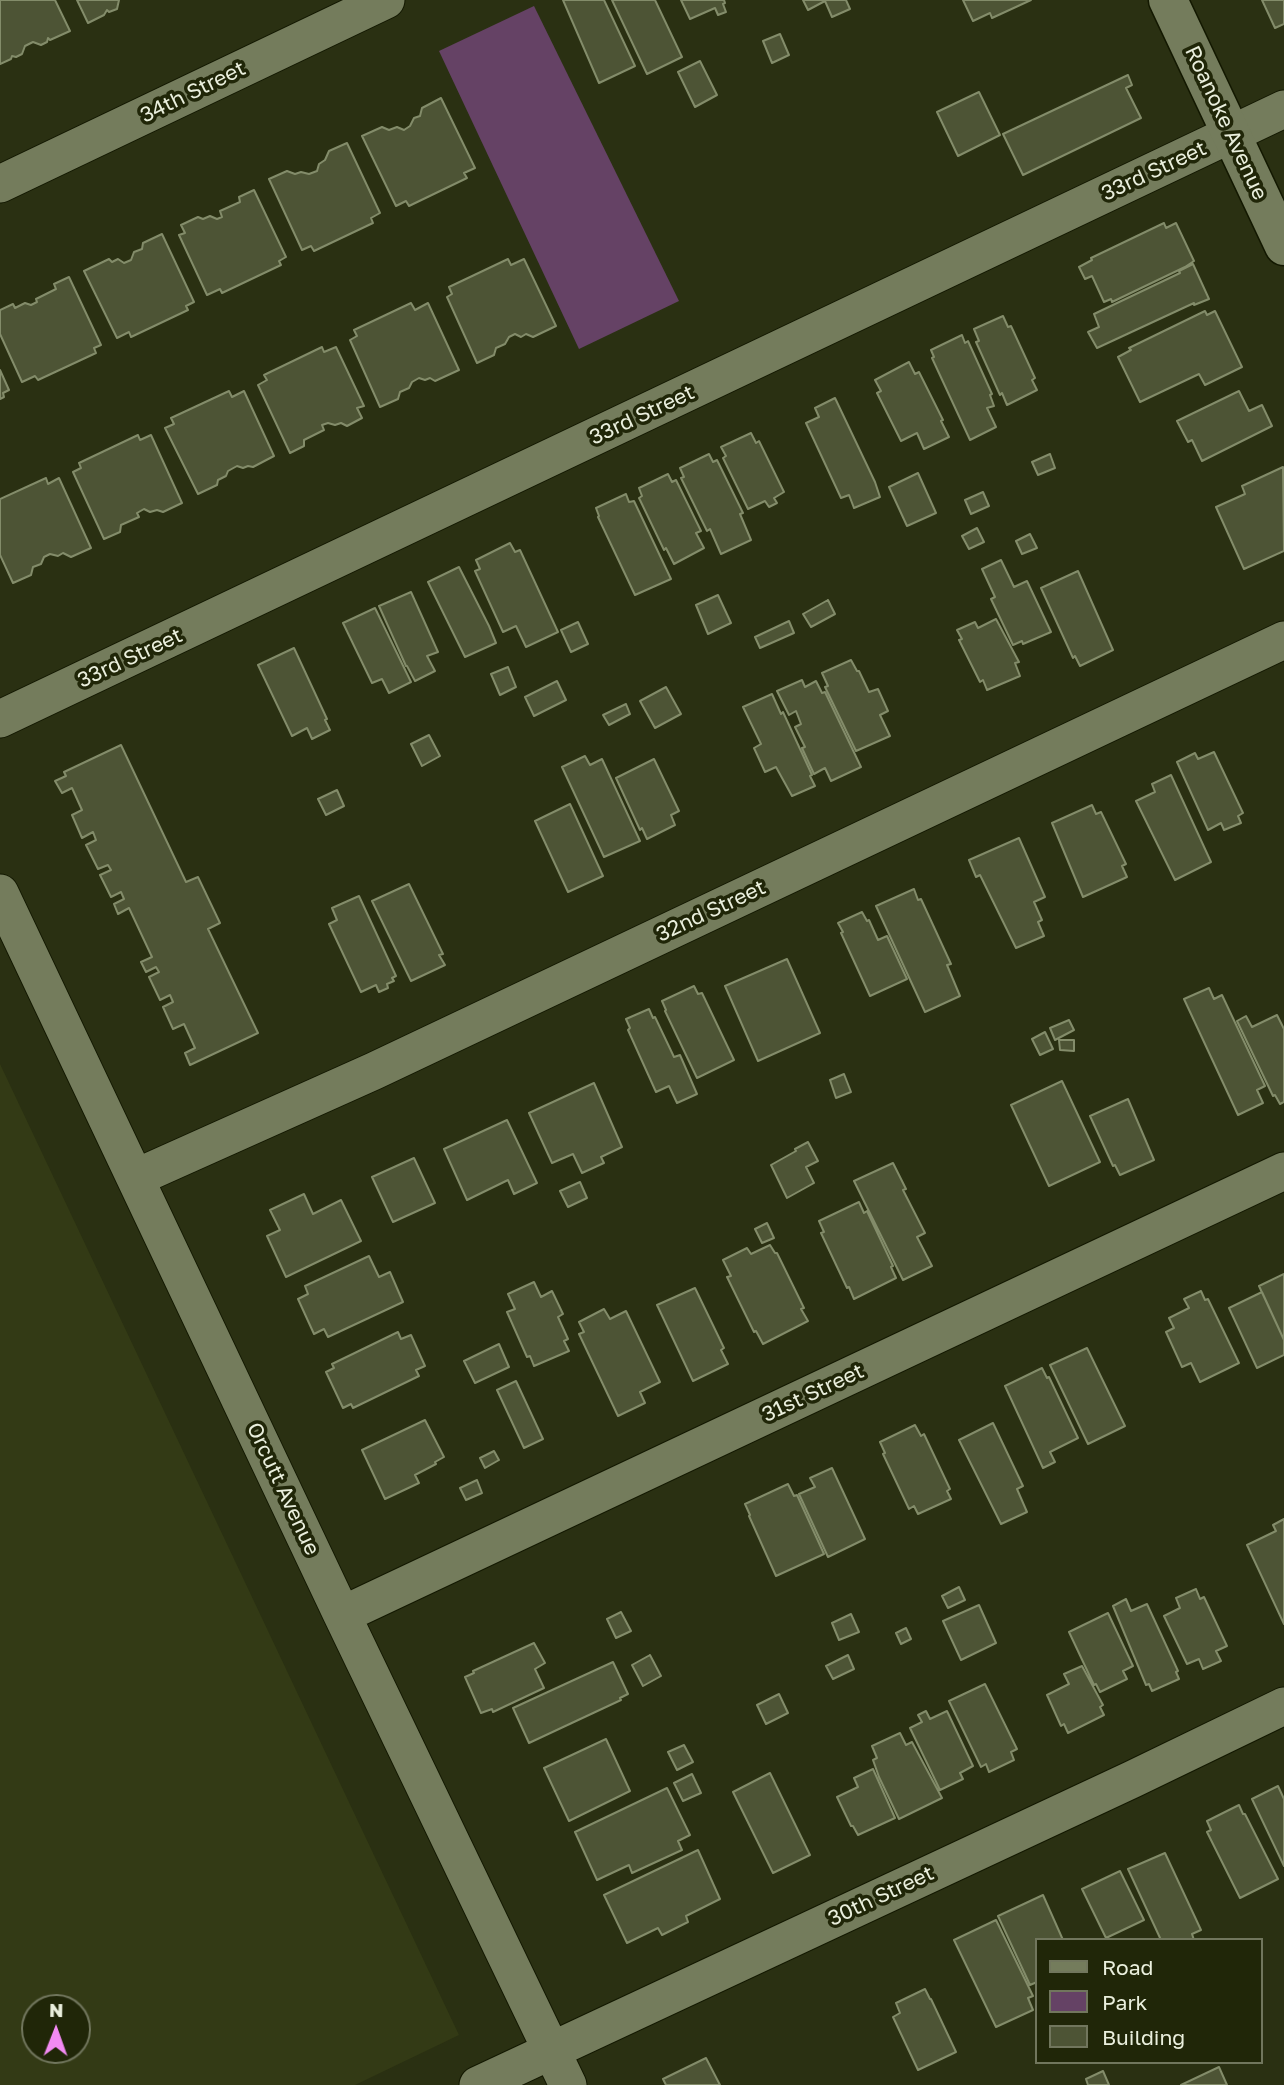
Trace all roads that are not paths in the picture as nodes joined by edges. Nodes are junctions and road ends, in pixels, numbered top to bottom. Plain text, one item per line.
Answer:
1 (386, 0) edge
2 (1168, 0) edge
3 (1284, 109) edge
4 (1231, 134) junction
5 (0, 184) edge
6 (1284, 246) edge
7 (1284, 640) edge
8 (0, 719) edge
9 (0, 893) edge
10 (1284, 1171) edge
11 (135, 1178) junction
12 (342, 1615) junction
13 (1284, 1706) edge
14 (552, 2050) junction
15 (478, 2085) edge
16 (568, 2085) edge

1 - 5 street, 34th Street
2 - 4 street, Roanoke Avenue
3 - 4 street, 33rd Street
4 - 6 street, Roanoke Avenue
4 - 8 street, 33rd Street
7 - 11 street, 32nd Street
9 - 11 street, Orcutt Avenue
10 - 12 street, 31st Street
11 - 12 street, Orcutt Avenue
12 - 14 street, Orcutt Avenue
13 - 14 street, 30th Street
14 - 15 street, 30th Street
14 - 16 street, Orcutt Avenue

